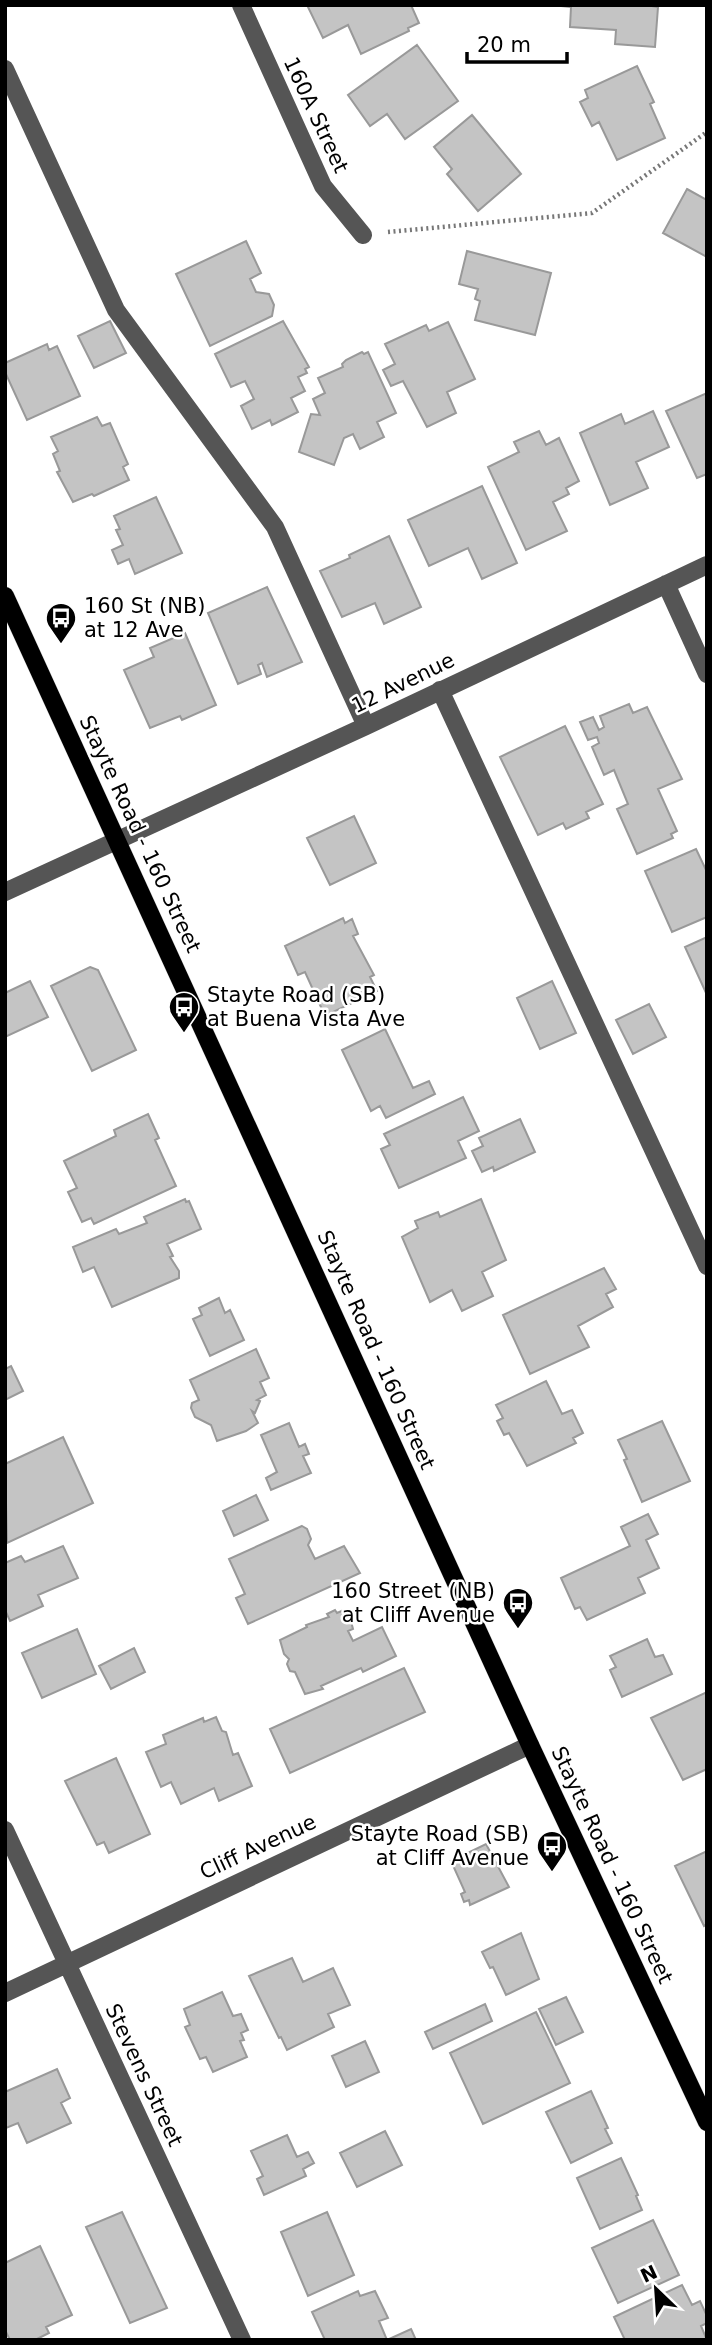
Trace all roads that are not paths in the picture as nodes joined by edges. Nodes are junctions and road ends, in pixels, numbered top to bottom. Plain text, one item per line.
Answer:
1 (241, 5) edge
2 (5, 69) edge
3 (363, 236) road end
4 (707, 565) edge
5 (666, 584) junction
6 (5, 596) edge
7 (707, 674) edge
8 (440, 690) junction
9 (366, 726) junction
10 (119, 840) junction
11 (5, 892) edge
12 (707, 1266) edge
13 (530, 1745) junction
14 (5, 1830) edge
15 (67, 1963) junction
16 (5, 1993) edge
17 (707, 2122) edge
18 (242, 2340) edge

1 - 3 street, 160A Street
2 - 9 street
4 - 5 street, 12 Avenue
5 - 7 street
5 - 8 street, 12 Avenue
6 - 10 main road, Stayte Road - 160 Street
8 - 9 street, 12 Avenue
8 - 12 street
9 - 10 street, 12 Avenue
10 - 11 street, 12 Avenue
10 - 13 main road, Stayte Road - 160 Street
13 - 15 street, Cliff Avenue
13 - 17 main road, Stayte Road - 160 Street
14 - 15 street, Stevens Street
15 - 16 street, Cliff Avenue
15 - 18 street, Stevens Street

